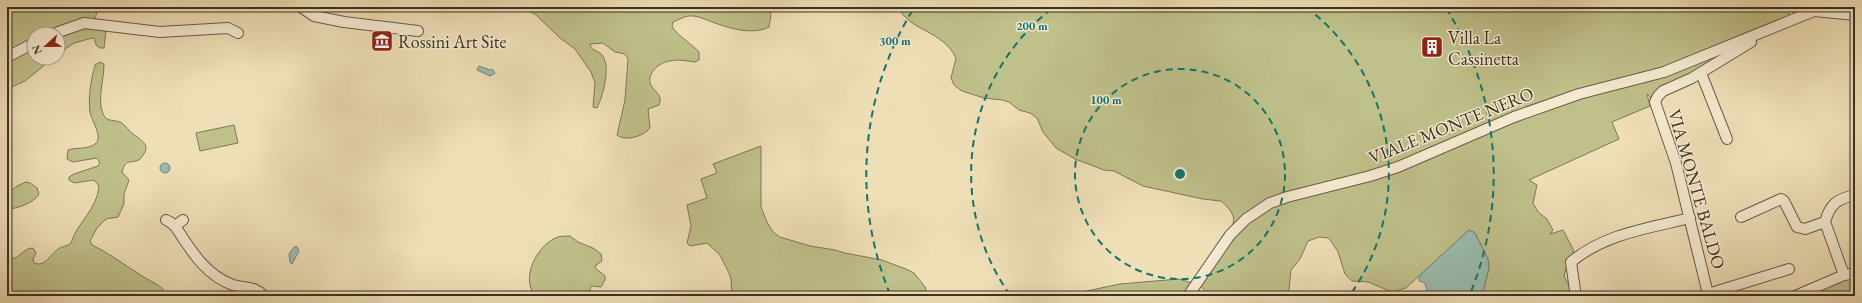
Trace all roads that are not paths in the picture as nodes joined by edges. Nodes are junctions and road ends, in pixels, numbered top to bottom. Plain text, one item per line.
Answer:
1 (301, 7) edge
2 (1796, 7) edge
3 (1814, 11) junction
4 (1855, 15) edge
5 (66, 29) edge
6 (418, 31) dead end
7 (238, 33) dead end
8 (1762, 33) junction
9 (26, 47) edge
10 (7, 57) edge
11 (1701, 73) junction
12 (1727, 139) dead end
13 (1855, 195) edge
14 (1741, 216) dead end
15 (1690, 218) junction
16 (166, 220) dead end
17 (1825, 222) junction
18 (1789, 269) dead end
19 (1855, 273) edge
20 (1844, 275) junction
21 (1575, 290) dead end
22 (264, 296) edge
23 (1188, 296) edge
24 (1795, 296) edge

1 - 6 street
2 - 3 street
3 - 4 street
3 - 8 street
5 - 7 street
8 - 11 street, VIA MONTE BALDO
8 - 23 street, VIALE MONTE NERO
9 - 10 street
11 - 12 street
11 - 15 street, VIA MONTE BALDO
13 - 17 street
14 - 17 street
15 - 18 street, VIA MONTE BALDO
15 - 21 street
16 - 22 street
17 - 20 street
19 - 20 street
20 - 24 street

